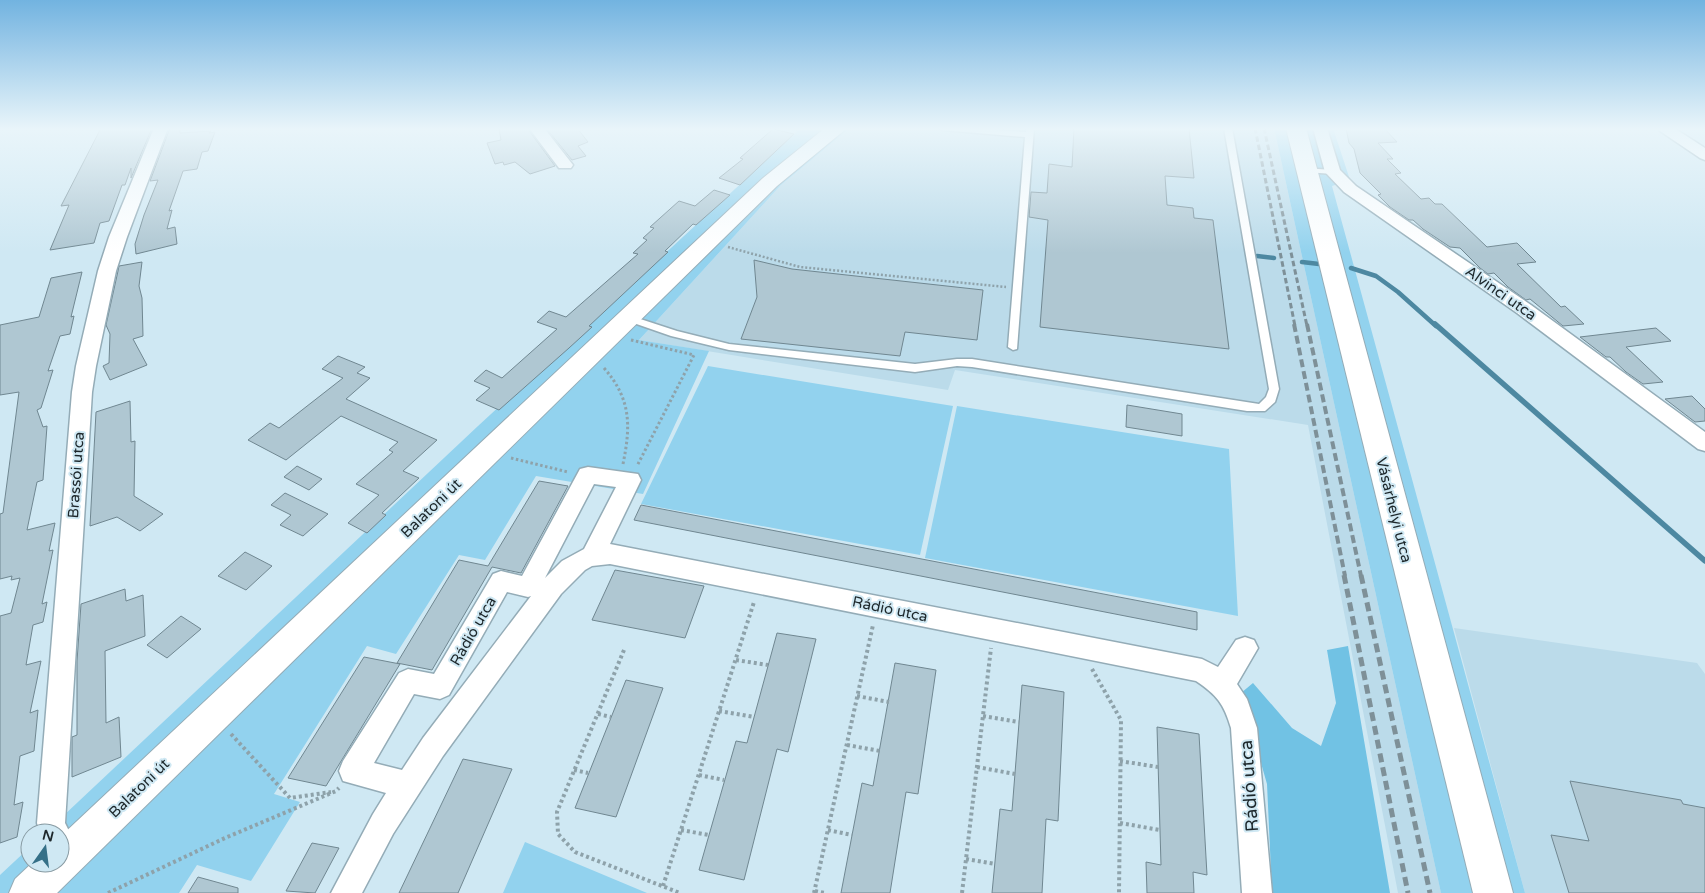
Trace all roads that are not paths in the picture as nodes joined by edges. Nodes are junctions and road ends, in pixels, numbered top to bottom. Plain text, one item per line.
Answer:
1 (145, 170) edge
2 (785, 170) edge
3 (1028, 170) edge
4 (1235, 170) edge
5 (1320, 171) joint
6 (633, 326) junction
7 (1012, 347) dead end
8 (1705, 443) edge
9 (593, 555) junction
10 (532, 578) junction
11 (560, 578) junction
12 (1246, 648) dead end
13 (1222, 684) junction
14 (440, 687) junction
15 (472, 694) junction
16 (408, 785) junction
17 (51, 823) edge
18 (70, 834) edge
19 (42, 873) edge
20 (29, 893) edge
21 (346, 893) edge
22 (1257, 893) edge
23 (1493, 893) edge

1 - 17 street, Brassói utca
2 - 6 main road, Balatoni út
3 - 7 lane
4 - 6 lane
5 - 8 street, Alvinci utca
5 - 23 main road, Vásárhelyi utca
6 - 18 main road, Balatoni út
9 - 10 street
9 - 11 street
9 - 13 street, Rádió utca
10 - 11 street, Rádió utca
10 - 14 street, Rádió utca
11 - 15 street
12 - 13 street
13 - 22 street, Rádió utca
14 - 15 street
14 - 16 street
15 - 16 street
16 - 21 street
19 - 20 main road, Balatoni út

